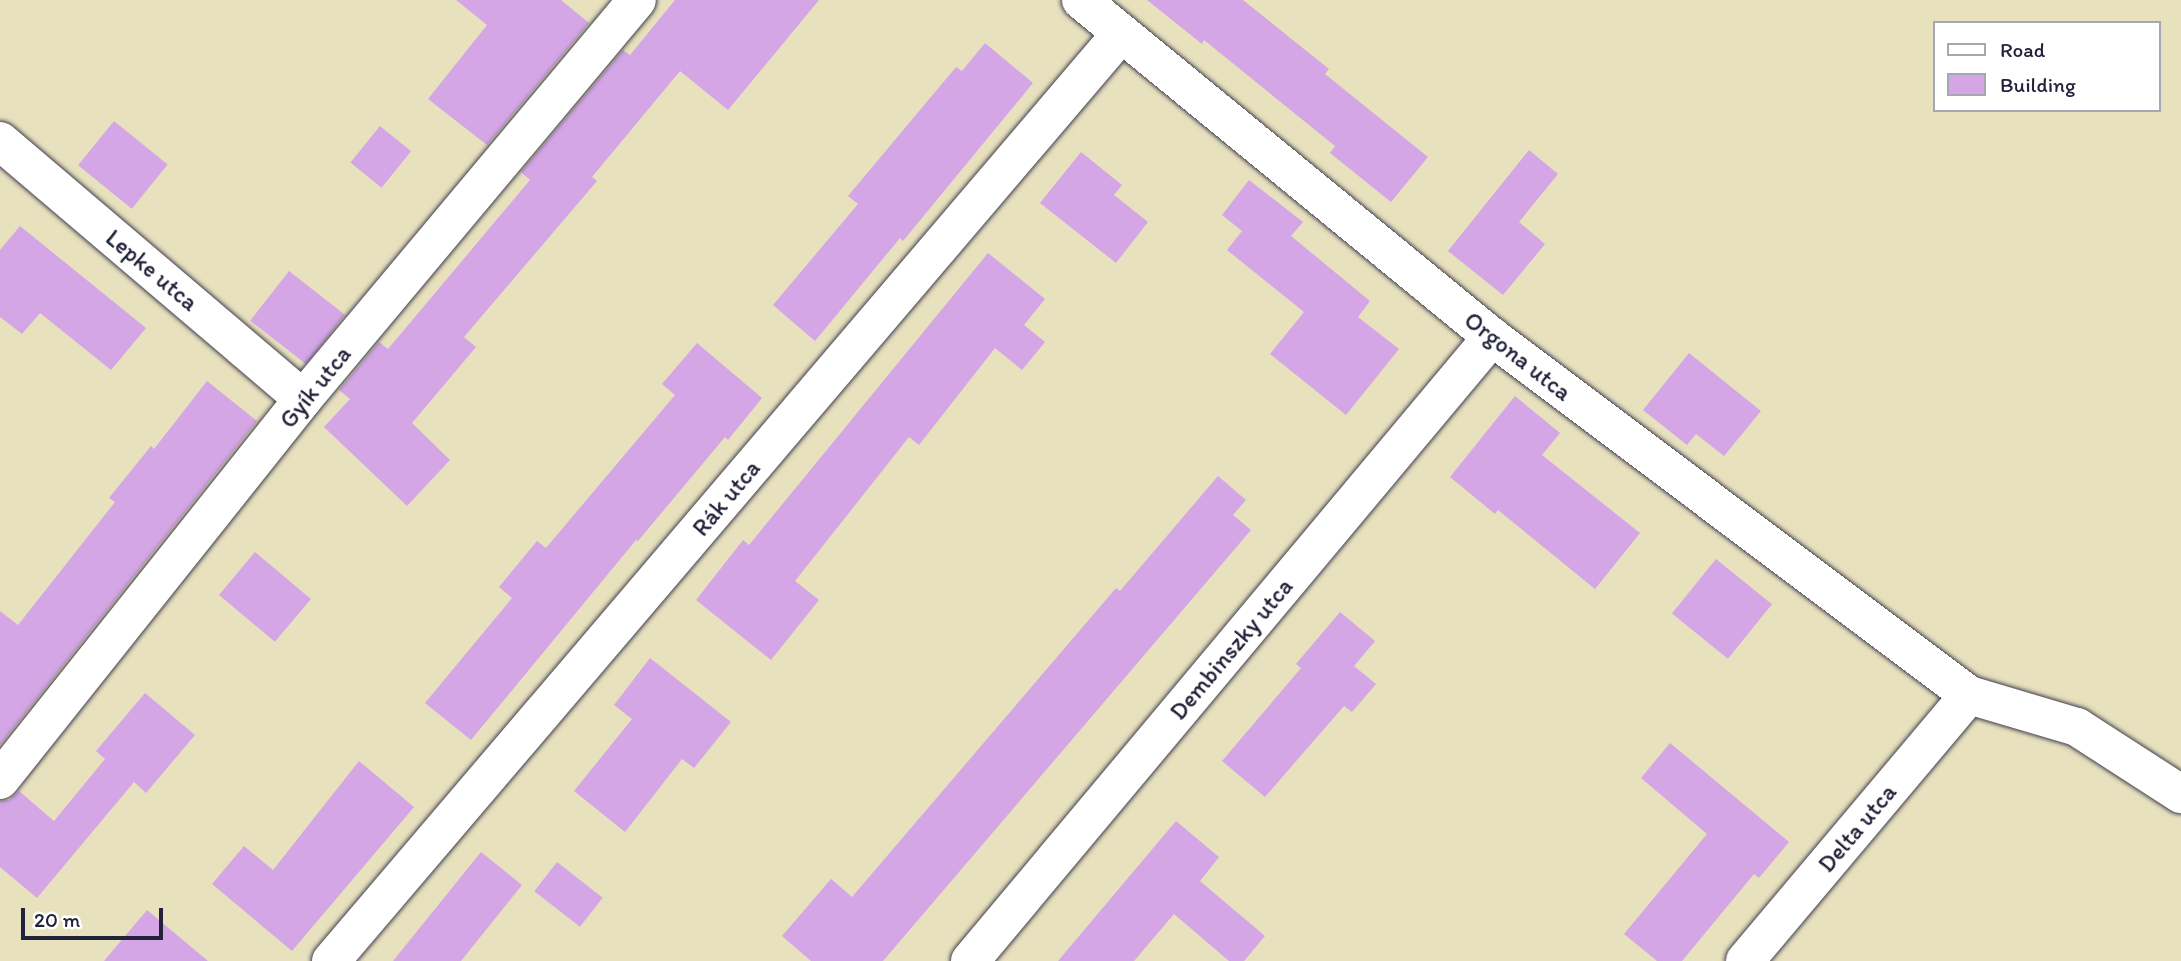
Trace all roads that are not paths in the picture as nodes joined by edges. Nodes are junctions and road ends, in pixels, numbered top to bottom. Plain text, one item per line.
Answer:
1 (637, 0) edge
2 (1081, 0) edge
3 (1120, 35) junction
4 (0, 141) edge
5 (1492, 337) junction
6 (303, 399) junction
7 (1969, 695) junction
8 (0, 780) edge
9 (2181, 794) edge
10 (331, 961) edge
11 (970, 961) edge
12 (1745, 961) edge

1 - 6 street, Gyík utca
2 - 3 street, Orgona utca
3 - 5 street, Orgona utca
3 - 10 street, Rák utca
4 - 6 street, Lepke utca
5 - 7 street, Orgona utca
5 - 11 street, Dembinszky utca
6 - 8 street, Gyík utca
7 - 9 street
7 - 12 street, Delta utca

